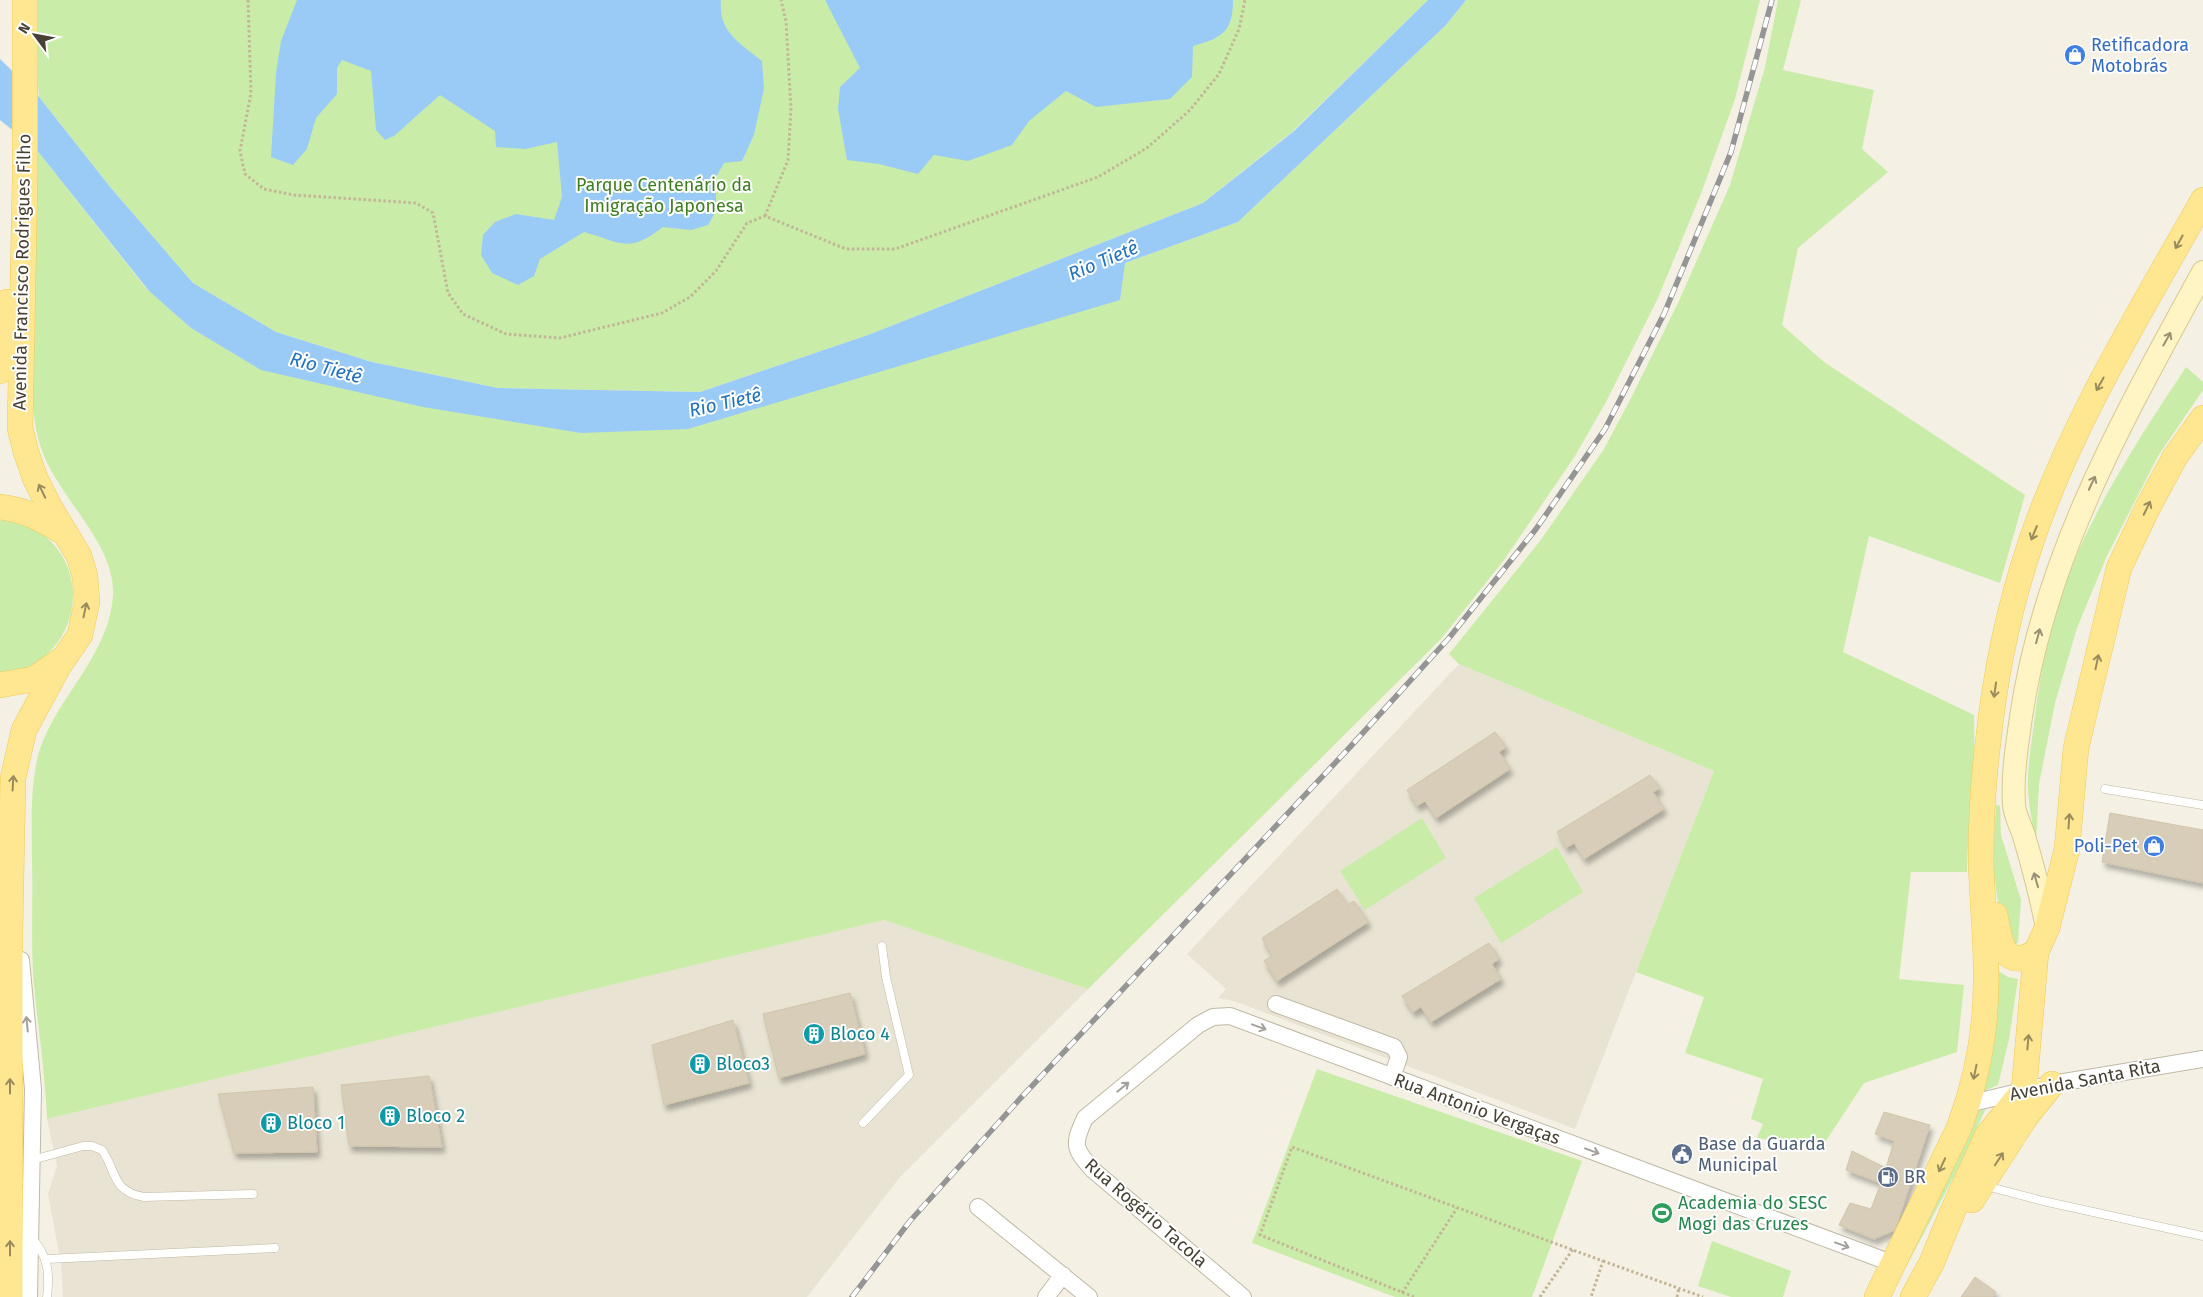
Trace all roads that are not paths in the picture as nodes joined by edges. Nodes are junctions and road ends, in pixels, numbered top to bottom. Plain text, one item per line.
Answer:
1 (8, 0) edge
2 (25, 0) edge
3 (17, 26) junction
4 (17, 176) junction
5 (2203, 200) edge
6 (2203, 272) edge
7 (0, 371) edge
8 (2203, 418) edge
9 (0, 507) edge
10 (65, 534) junction
11 (67, 655) junction
12 (0, 685) edge
13 (2106, 789) dead end
14 (2203, 806) edge
15 (12, 821) junction
16 (1981, 859) junction
17 (2047, 928) junction
18 (882, 946) dead end
19 (2036, 952) junction
20 (1276, 1004) dead end
21 (2203, 1058) edge
22 (1392, 1077) junction
23 (2052, 1084) junction
24 (2024, 1090) junction
25 (1968, 1104) junction
26 (1085, 1118) joint
27 (863, 1123) dead end
28 (32, 1160) junction
29 (1982, 1185) junction
30 (253, 1194) dead end
31 (978, 1207) dead end
32 (30, 1235) junction
33 (2203, 1236) edge
34 (275, 1248) dead end
35 (1934, 1258) junction
36 (47, 1259) junction
37 (1894, 1264) junction
38 (1063, 1276) junction
39 (10, 1297) edge
40 (29, 1297) edge
41 (47, 1297) edge
42 (1046, 1297) edge
43 (1090, 1297) edge
44 (1243, 1297) edge
45 (1877, 1297) edge
46 (1912, 1297) edge

1 - 3 main road, Avenida Francisco Rodrigues Filho
2 - 3 main road, Avenida Francisco Rodrigues Filho
3 - 4 main road, Avenida Francisco Rodrigues Filho
4 - 7 main road, Avenida Francisco Rodrigues Filho
10 -> 4 main road, Avenida Francisco Rodrigues Filho
5 -> 16 main road
17 -> 6 main road
17 -> 8 main road
9 - 10 main road, Avenida Francisco Rodrigues Filho
11 -> 10 main road, Avenida Francisco Rodrigues Filho
11 - 12 main road, Avenida Francisco Rodrigues Filho
15 -> 11 main road, Avenida Francisco Rodrigues Filho
13 - 14 lane
28 -> 15 street
39 -> 15 main road, Avenida Francisco Rodrigues Filho
16 - 19 main road
16 -> 25 main road
17 - 19 main road
18 - 27 lane
24 -> 19 main road
20 - 22 street
21 - 23 street, Avenida Santa Rita
26 -> 22 street, Rua Antonio Vergaças
22 -> 37 street, Rua Antonio Vergaças
23 - 24 street, Avenida Santa Rita
29 -> 23 main road
24 - 25 street, Avenida Santa Rita
24 - 35 main road
25 -> 37 main road
26 - 44 street, Rua Rogério Tacola
28 - 30 lane
28 - 32 street
29 - 33 lane
29 - 35 main road
31 - 38 street
32 - 36 lane
32 - 40 street
34 - 36 lane
35 - 46 main road
36 - 41 lane
37 - 45 main road
38 - 42 street
38 - 43 street

